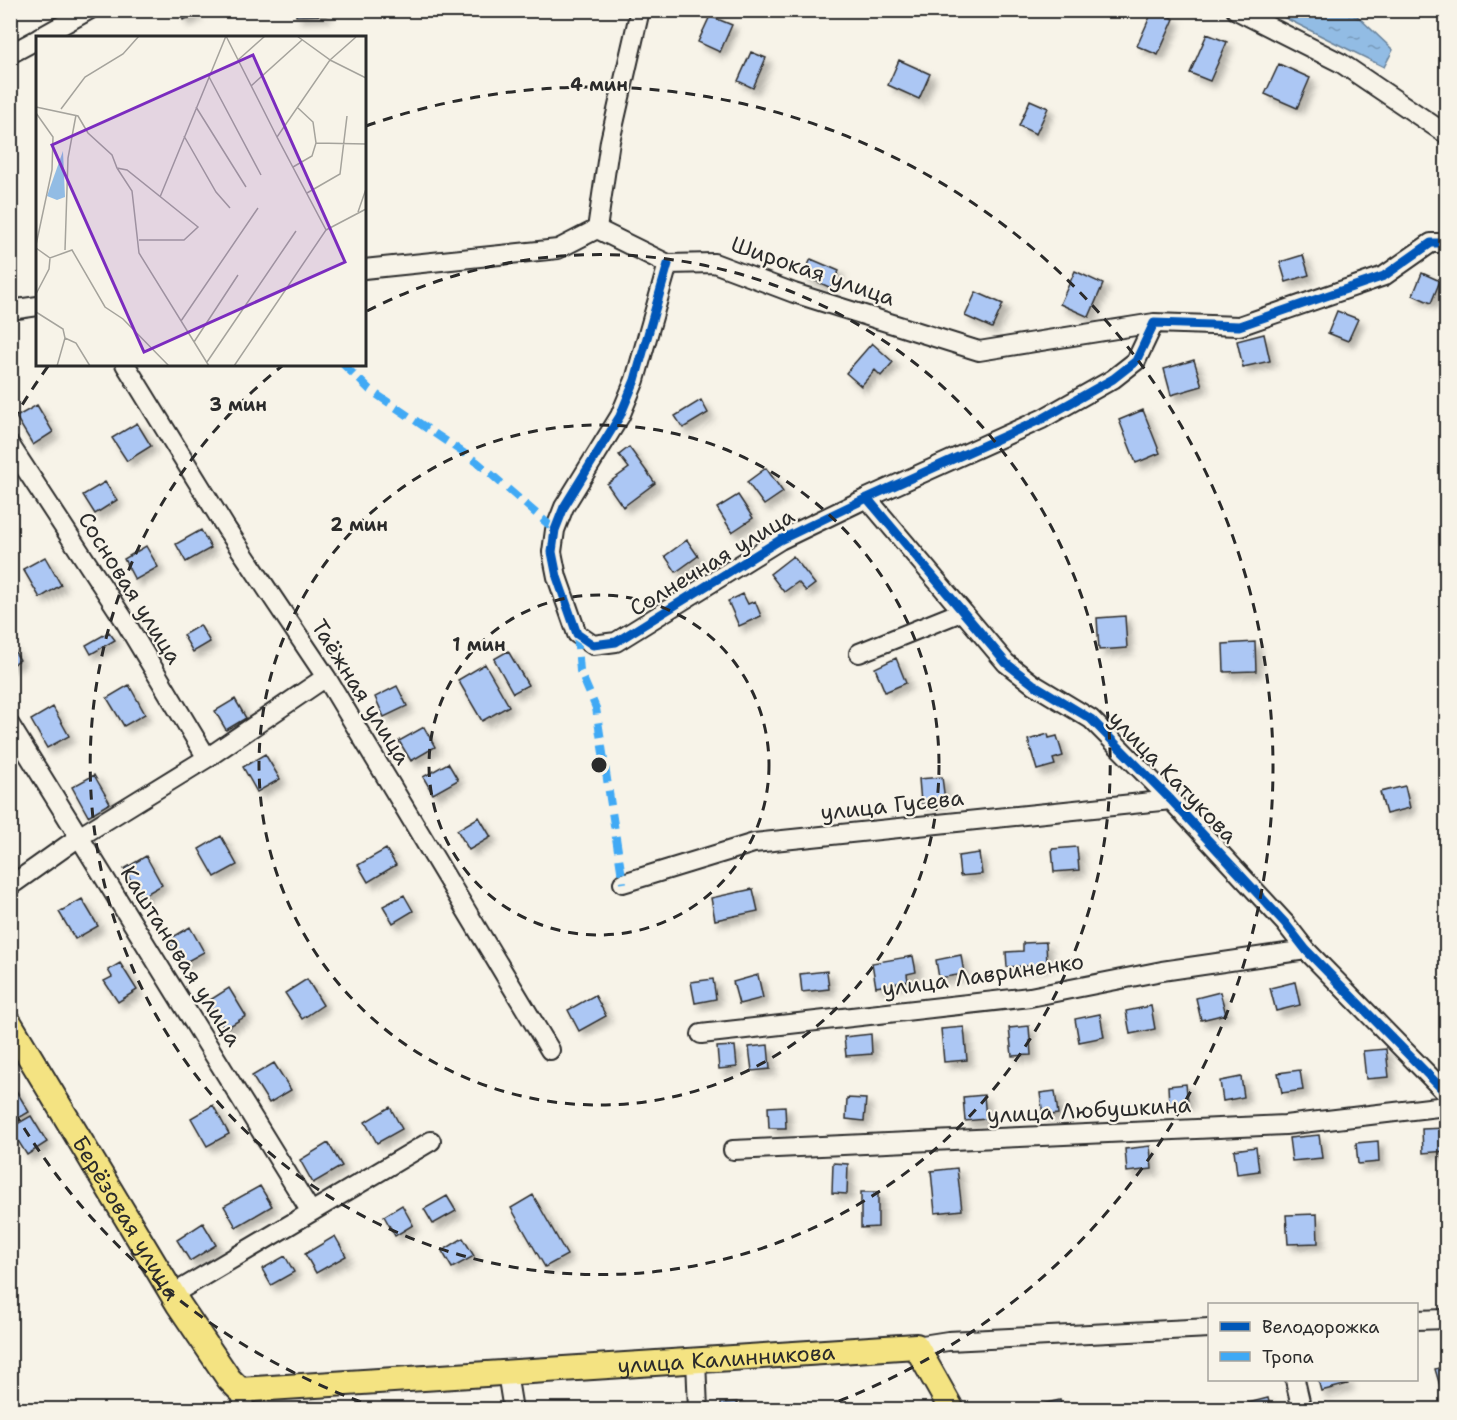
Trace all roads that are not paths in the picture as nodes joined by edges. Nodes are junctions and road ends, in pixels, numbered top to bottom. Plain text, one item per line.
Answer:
1 (88, 10) edge
2 (640, 10) edge
3 (1236, 10) edge
4 (42, 36) edge
5 (36, 39) edge
6 (10, 54) edge
7 (1446, 134) edge
8 (597, 229) junction
9 (1446, 243) edge
10 (668, 264) junction
11 (366, 269) edge
12 (36, 306) edge
13 (10, 310) edge
14 (1154, 323) junction
15 (126, 366) edge
16 (10, 445) edge
17 (867, 498) junction
18 (961, 612) junction
19 (859, 653) dead end
20 (326, 677) junction
21 (10, 724) edge
22 (207, 758) junction
23 (1171, 800) junction
24 (80, 837) junction
25 (623, 883) dead end
26 (10, 886) edge
27 (1306, 950) junction
28 (10, 1024) edge
29 (700, 1034) dead end
30 (549, 1050) dead end
31 (1446, 1093) edge
32 (1446, 1106) edge
33 (431, 1141) dead end
34 (733, 1150) dead end
35 (311, 1212) junction
36 (173, 1294) junction
37 (1446, 1319) edge
38 (1418, 1320) edge
39 (1208, 1328) edge
40 (916, 1346) junction
41 (696, 1360) junction
42 (507, 1373) junction
43 (1295, 1381) edge
44 (243, 1400) edge
45 (513, 1410) edge
46 (698, 1410) edge
47 (952, 1410) edge
48 (1302, 1410) edge

1 - 4 street
2 - 8 street
3 - 7 street
5 - 6 street
8 - 10 street
8 - 11 street
9 - 14 street, Широкая улица
10 - 14 street, Широкая улица
10 - 17 street, Солнечная улица
12 - 13 street
14 - 17 street, Солнечная улица
15 - 20 street, Таёжная улица
16 - 22 street, Сосновая улица
17 - 18 street, улица Катукова
18 - 19 street
18 - 23 street, улица Катукова
20 - 22 street
20 - 30 street, Таёжная улица
21 - 24 street, Каштановая улица
22 - 24 street
23 - 25 street, улица Гусева
23 - 27 street, улица Катукова
24 - 26 street
24 - 35 street, Каштановая улица
27 - 29 street, улица Лавриненко
27 - 31 street, улица Катукова
28 - 36 main road, Берёзовая улица
32 - 34 street, улица Любушкина
33 - 35 street
35 - 36 street
36 - 44 main road, Берёзовая улица
37 - 38 street
39 - 40 street, улица Калинникова
40 - 41 main road, улица Калинникова
40 - 47 main road
41 - 42 main road, улица Калинникова
41 - 46 street
42 - 44 main road, улица Калинникова
42 - 45 street
43 - 48 street

